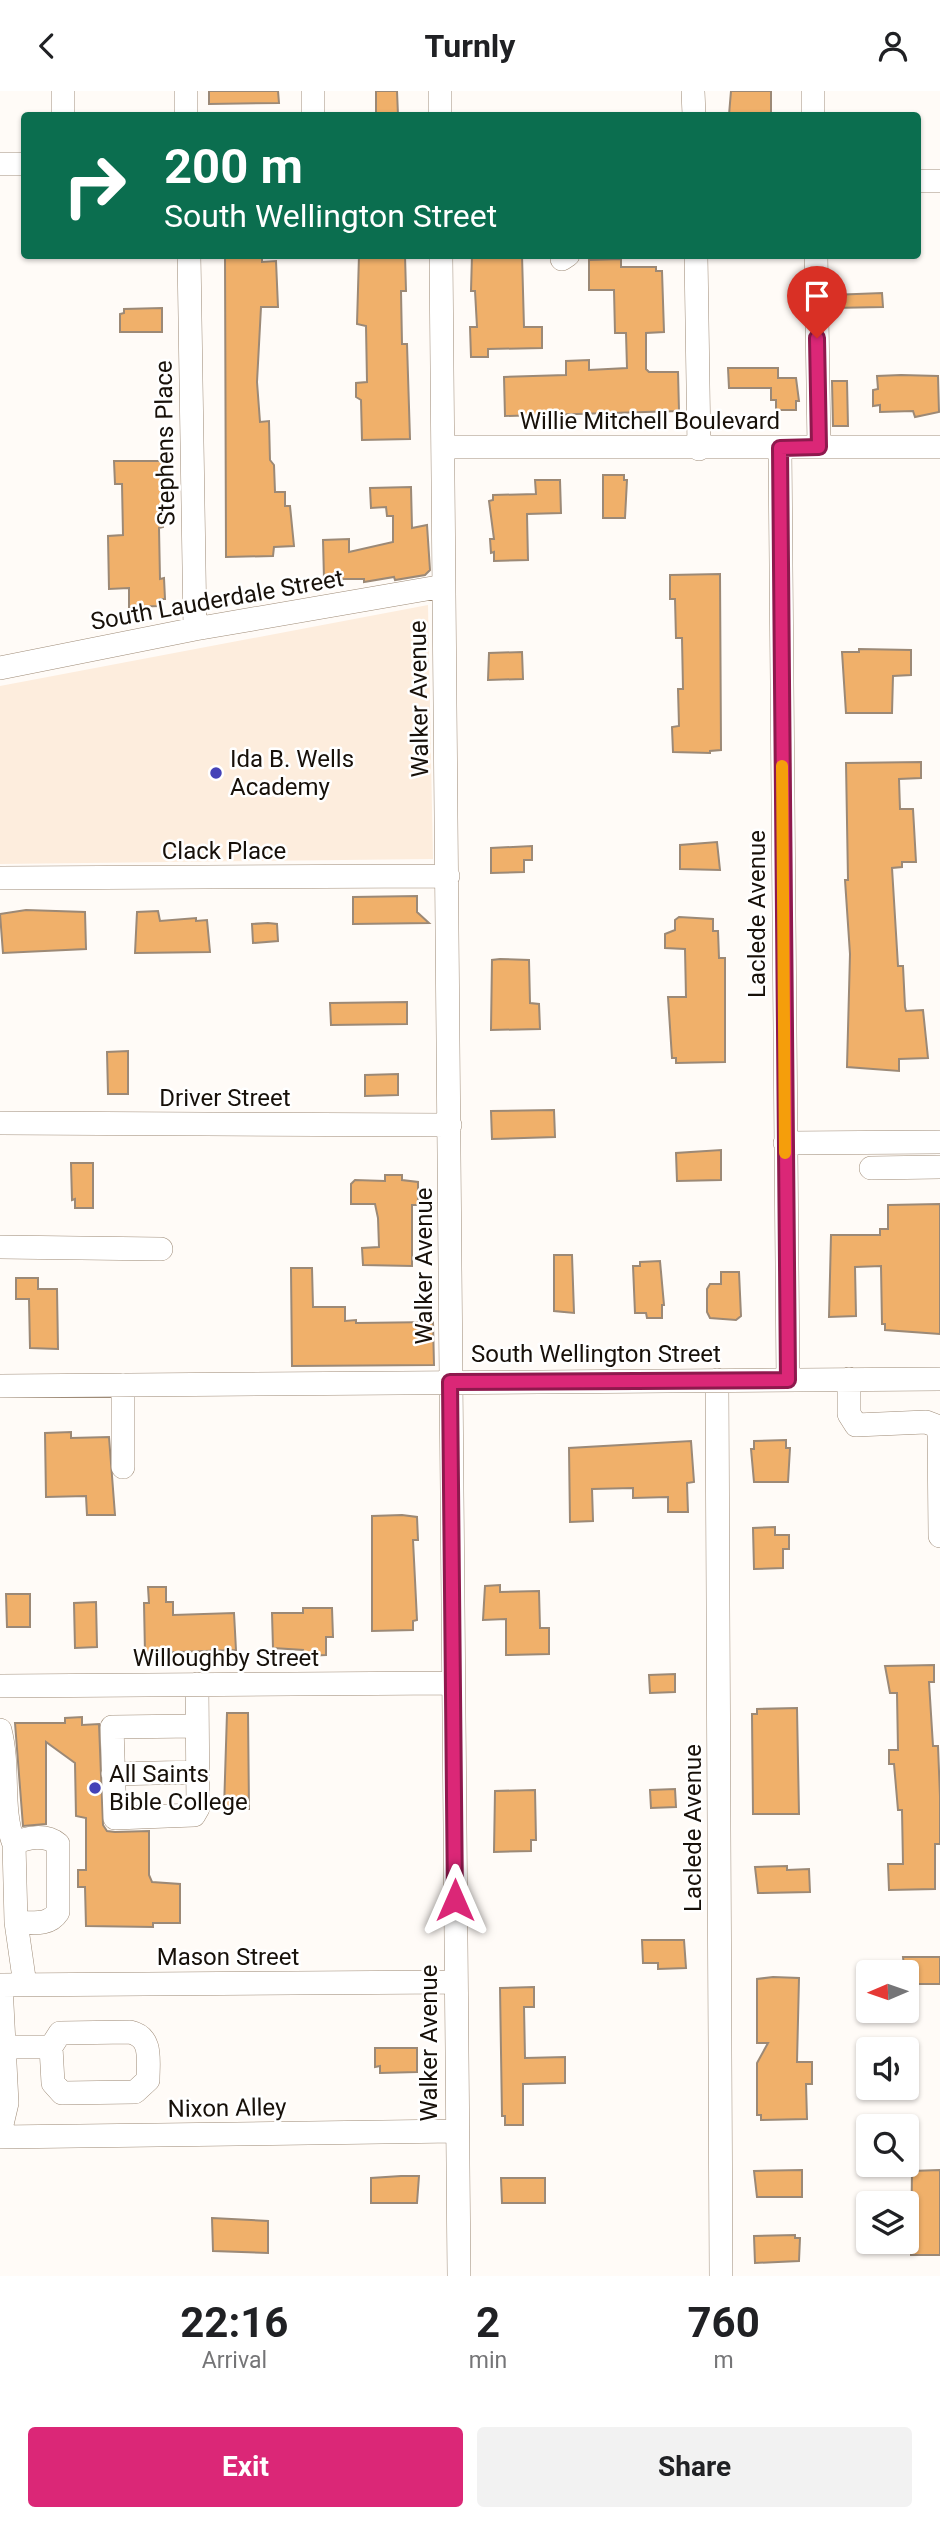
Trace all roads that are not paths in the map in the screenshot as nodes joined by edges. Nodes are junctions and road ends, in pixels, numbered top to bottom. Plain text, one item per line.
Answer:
1 (63, 91) edge
2 (186, 91) edge
3 (313, 91) edge
4 (440, 91) edge
5 (693, 91) edge
6 (813, 91) edge
7 (64, 112) edge
8 (186, 112) edge
9 (313, 112) edge
10 (440, 112) edge
11 (694, 112) edge
12 (813, 112) edge
13 (0, 164) edge
14 (21, 164) edge
15 (921, 181) edge
16 (940, 181) edge
17 (189, 259) edge
18 (441, 259) edge
19 (696, 259) edge
20 (816, 259) edge
21 (443, 447) junction
22 (819, 447) junction
23 (940, 447) edge
24 (780, 448) junction
25 (699, 449) junction
26 (444, 586) junction
27 (195, 629) junction
28 (0, 668) edge
29 (448, 876) junction
30 (0, 878) edge
31 (0, 1123) edge
32 (450, 1125) junction
33 (940, 1142) edge
34 (785, 1143) junction
35 (940, 1167) edge
36 (871, 1168) dead end
37 (0, 1247) edge
38 (161, 1249) dead end
39 (849, 1379) junction
40 (940, 1379) edge
41 (717, 1380) junction
42 (788, 1380) junction
43 (450, 1382) junction
44 (123, 1385) junction
45 (0, 1386) edge
46 (123, 1467) dead end
47 (940, 1536) edge
48 (453, 1683) junction
49 (197, 1685) junction
50 (0, 1686) edge
51 (197, 1726) junction
52 (0, 1730) edge
53 (198, 1772) junction
54 (113, 1774) junction
55 (14, 1844) junction
56 (16, 1922) junction
57 (455, 1982) junction
58 (0, 1985) edge
59 (25, 1985) junction
60 (4, 2047) junction
61 (51, 2047) junction
62 (456, 2131) junction
63 (0, 2135) edge
64 (459, 2276) edge
65 (722, 2276) edge

1 - 7 street
2 - 8 street
3 - 9 street
4 - 10 street
5 - 11 street
6 - 12 street
13 - 14 street
15 - 16 street
17 - 27 street, Stephens Place
18 - 21 street, Walker Avenue
19 - 25 street
20 - 22 street
21 - 25 street, Willie Mitchell Boulevard
21 - 26 street, Walker Avenue
22 - 23 street, Willie Mitchell Boulevard
22 - 24 street, Willie Mitchell Boulevard
24 - 25 street, Willie Mitchell Boulevard
24 - 34 street, Laclede Avenue
26 - 27 street, South Lauderdale Street
26 - 29 street, Walker Avenue
27 - 28 street, South Lauderdale Street
29 - 30 street, Clack Place
29 - 32 street, Walker Avenue
31 - 32 street, Driver Street
32 - 43 street, Walker Avenue
33 - 34 street
34 - 42 street, Laclede Avenue
35 - 36 street
37 - 38 street
39 - 40 street, South Wellington Street
39 - 42 street, South Wellington Street
39 - 47 street
41 - 42 street, South Wellington Street
41 - 43 street, South Wellington Street
41 - 65 street, Laclede Avenue
43 - 44 street, South Wellington Street
43 - 48 street, Walker Avenue
44 - 45 street, South Wellington Street
44 - 46 street
48 - 49 street, Willoughby Street
48 - 57 street, Walker Avenue
49 - 50 street, Willoughby Street
49 - 51 street
51 - 53 street
51 - 54 street
52 - 55 street
53 - 54 street
53 - 54 street
55 - 56 street
55 - 56 street
56 - 59 street
57 - 59 street, Mason Street
57 - 62 street, Walker Avenue
58 - 59 street, Mason Street
58 - 60 street
60 - 61 street
60 - 63 street
61 - 61 street
62 - 63 street, Nixon Alley
62 - 64 street, Walker Avenue

